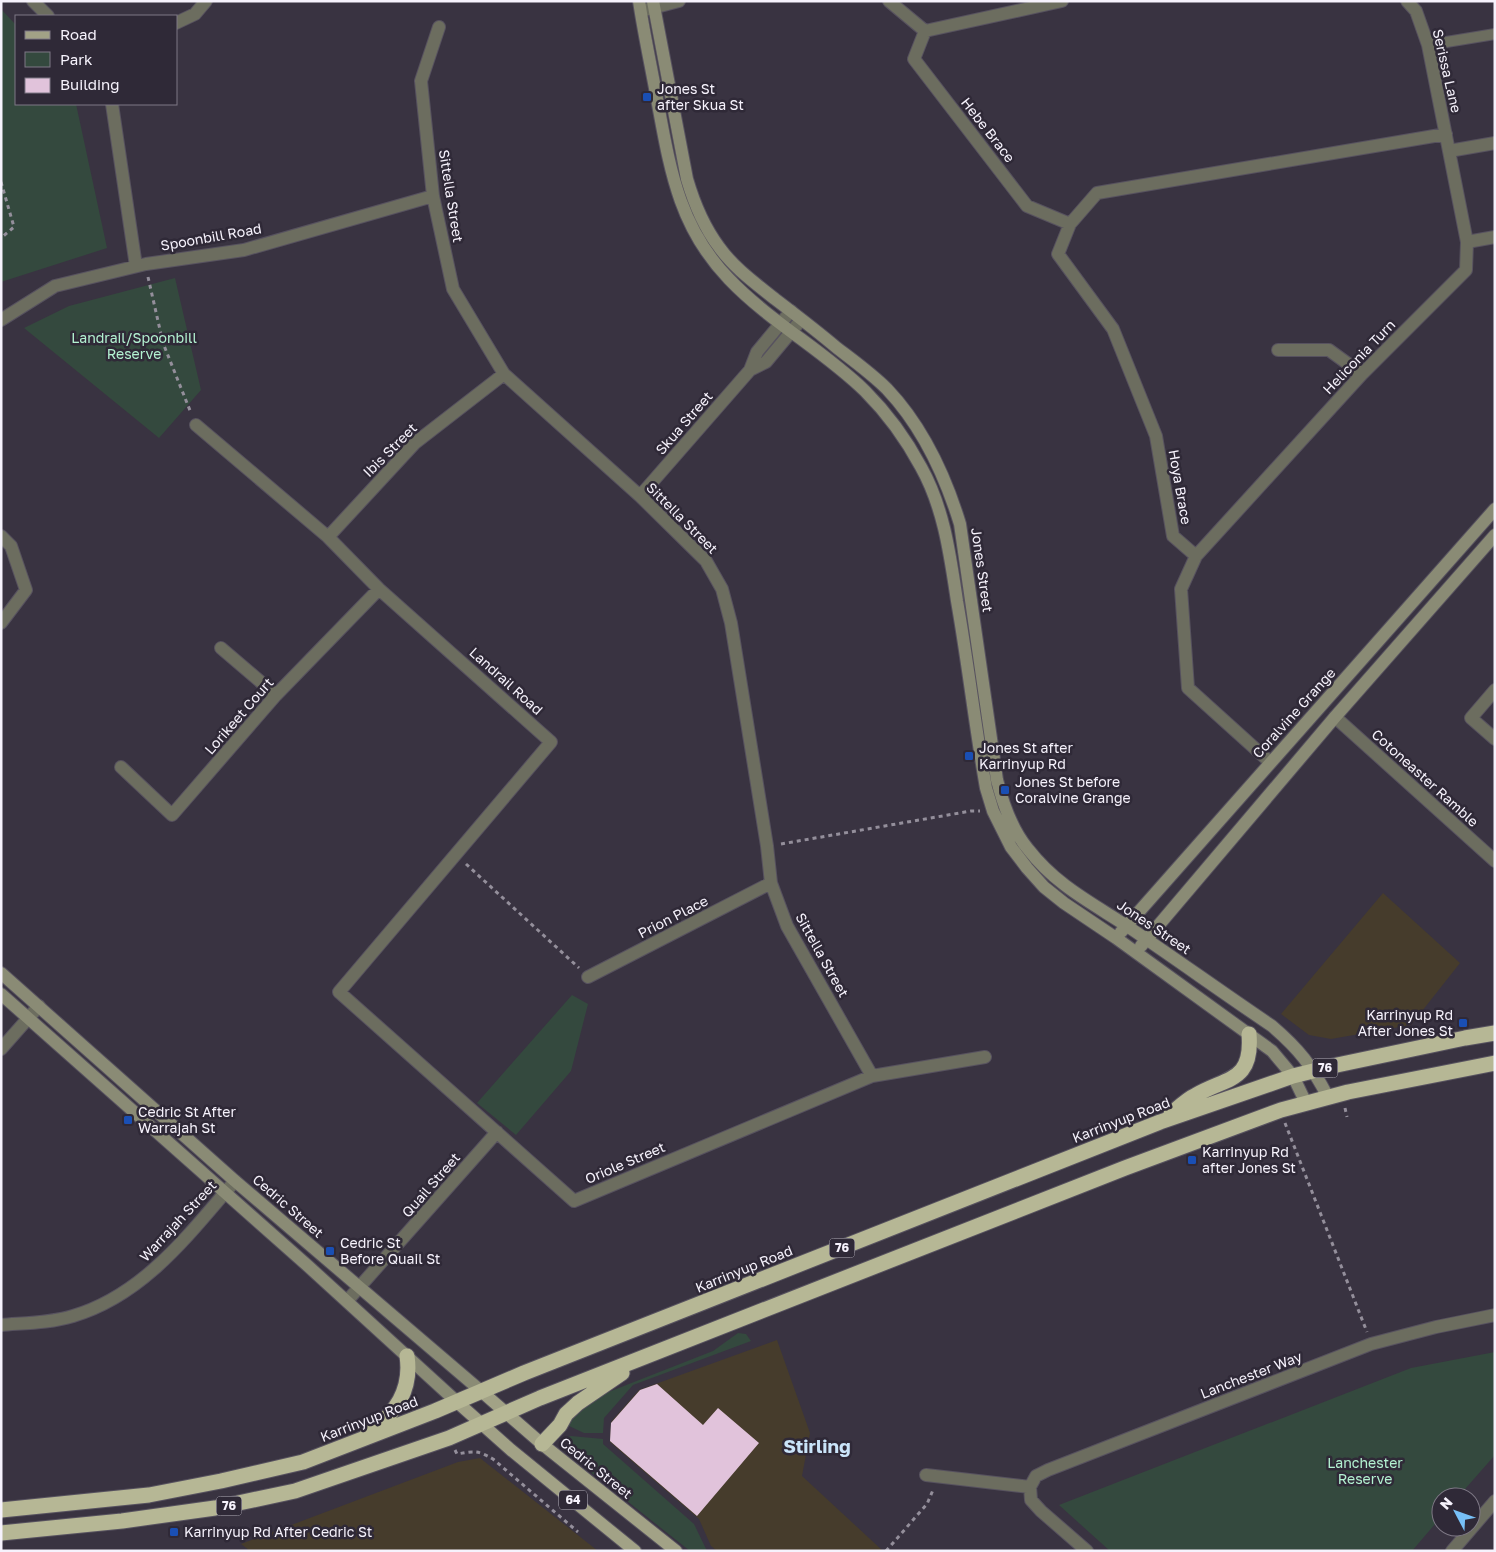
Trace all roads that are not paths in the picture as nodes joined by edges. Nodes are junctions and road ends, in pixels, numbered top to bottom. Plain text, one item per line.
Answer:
1 (33, 1) edge
2 (206, 1) edge
3 (679, 1) edge
4 (889, 1) edge
5 (1062, 1) edge
6 (1407, 1) edge
7 (654, 5) edge
8 (640, 6) edge
9 (47, 15) edge
10 (178, 23) edge
11 (440, 27) dead end
12 (926, 31) junction
13 (1495, 34) edge
14 (1428, 45) junction
15 (112, 105) edge
16 (1446, 134) junction
17 (1495, 142) edge
18 (1449, 151) junction
19 (433, 196) junction
20 (1070, 224) junction
21 (1495, 237) edge
22 (1467, 242) junction
23 (141, 265) junction
24 (791, 311) junction
25 (1, 320) edge
26 (801, 320) junction
27 (780, 324) junction
28 (791, 332) junction
29 (1278, 350) dead end
30 (750, 370) junction
31 (504, 374) junction
32 (1362, 374) junction
33 (196, 425) road end
34 (640, 496) junction
35 (1495, 509) edge
36 (1495, 535) edge
37 (1, 536) edge
38 (328, 537) junction
39 (1196, 556) junction
40 (379, 589) junction
41 (1, 623) edge
42 (221, 648) dead end
43 (1495, 690) edge
44 (276, 695) junction
45 (1336, 717) junction
46 (1495, 739) edge
47 (1270, 762) junction
48 (121, 767) dead end
49 (1495, 861) edge
50 (771, 883) junction
51 (1127, 926) junction
52 (1116, 938) junction
53 (1146, 939) junction
54 (1136, 952) junction
55 (1, 973) edge
56 (588, 977) road end
57 (339, 992) joint
58 (1, 994) edge
59 (39, 1006) junction
60 (28, 1018) junction
61 (1495, 1033) edge
62 (1249, 1034) junction
63 (1, 1049) edge
64 (985, 1057) dead end
65 (1495, 1063) edge
66 (1314, 1071) junction
67 (872, 1076) junction
68 (1293, 1076) junction
69 (1328, 1098) junction
70 (1306, 1103) junction
71 (1160, 1122) junction
72 (497, 1132) junction
73 (235, 1181) junction
74 (225, 1192) junction
75 (360, 1288) junction
76 (347, 1302) junction
77 (1495, 1315) edge
78 (1, 1325) edge
79 (653, 1354) junction
80 (407, 1356) junction
81 (481, 1391) junction
82 (457, 1402) junction
83 (506, 1412) junction
84 (482, 1424) junction
85 (542, 1444) junction
86 (348, 1445) junction
87 (932, 1475) road end
88 (1030, 1487) junction
89 (1495, 1501) edge
90 (1, 1510) edge
91 (1, 1533) edge
92 (635, 1551) edge
93 (676, 1551) edge
94 (1086, 1551) edge
95 (1452, 1551) edge

1 - 9 street
2 - 10 street
3 - 7 street
4 - 12 street
5 - 12 street
6 - 14 street, Serissa Lane
7 - 8 street
7 - 24 street, Jones Street
8 - 27 street, Jones Street
11 - 19 street, Sittella Street
12 - 20 street, Hebe Brace
13 - 14 lane
14 - 16 street, Serissa Lane
15 - 23 street
16 - 18 street, Serissa Lane
16 - 20 street
17 - 18 street
18 - 22 street, Heliconia Turn
19 - 23 street, Spoonbill Road
19 - 31 street, Sittella Street
20 - 39 street, Hoya Brace
21 - 22 street
22 - 32 street, Heliconia Turn
23 - 25 street, Spoonbill Road
24 - 26 street, Jones Street
24 - 27 street, Skua Street
26 - 28 street, Skua Street
26 - 51 street, Jones Street
27 - 28 street, Jones Street
27 - 30 street, Skua Street
28 - 30 street, Skua Street
28 - 52 street, Jones Street
29 - 32 street
30 - 34 street, Skua Street
31 - 34 street, Sittella Street
31 - 38 street, Ibis Street
32 - 39 street, Heliconia Turn
33 - 38 street, Landrail Road
34 - 50 street, Sittella Street
35 - 47 street, Coralvine Grange
36 - 45 street
37 - 41 street
38 - 40 street, Landrail Road
39 - 47 street
40 - 44 street, Lorikeet Court
40 - 57 street, Landrail Road
42 - 44 street
43 - 46 street
44 - 48 street, Lorikeet Court
45 - 49 street, Cotoneaster Ramble
45 - 53 street
47 - 51 street, Coralvine Grange
50 - 56 street, Prion Place
50 - 67 street, Sittella Street
51 - 52 street, Coralvine Grange
51 - 53 street, Jones Street
52 - 54 street, Jones Street
53 - 54 street
53 - 66 street, Jones Street
54 - 62 street, Jones Street
55 - 59 street, Cedric Street / 64
57 - 72 street, Oriole Street
58 - 60 street, 64
59 - 60 street
59 - 73 street, Cedric Street / 64
60 - 63 street
60 - 74 street, 64
61 - 66 highway, Karrinyup Road / 76
62 - 68 street, Jones Street
62 - 71 highway
64 - 67 street, Oriole Street
65 - 69 highway, 76
66 - 68 highway, Karrinyup Road / 76
66 - 69 street, Jones Street
67 - 72 street, Oriole Street
68 - 70 street, Jones Street
68 - 71 highway, Karrinyup Road / 76
69 - 70 highway, 76
70 - 79 highway, 76
71 - 81 highway, Karrinyup Road / 76
72 - 75 street, Quail Street
73 - 74 street, Warrajah Street
73 - 75 street, Cedric Street / 64
74 - 76 street, 64
74 - 78 street, Warrajah Street
75 - 76 street, Quail Street
75 - 81 street, Cedric Street / 64
76 - 80 street, 64
77 - 88 street, Lanchester Way
79 - 83 highway, 76
79 - 85 highway
80 - 82 street, 64
80 - 86 highway
81 - 82 highway, Karrinyup Road / 76
81 - 83 main road, Cedric Street / 64
82 - 84 main road, 64
82 - 86 highway, Karrinyup Road / 76
83 - 84 highway, 76
83 - 85 main road, Cedric Street / 64
84 - 91 highway, 76
84 - 92 main road, 64
85 - 93 main road, Cedric Street / 64
86 - 90 highway, Karrinyup Road / 76
87 - 88 street
88 - 94 street
89 - 95 street

